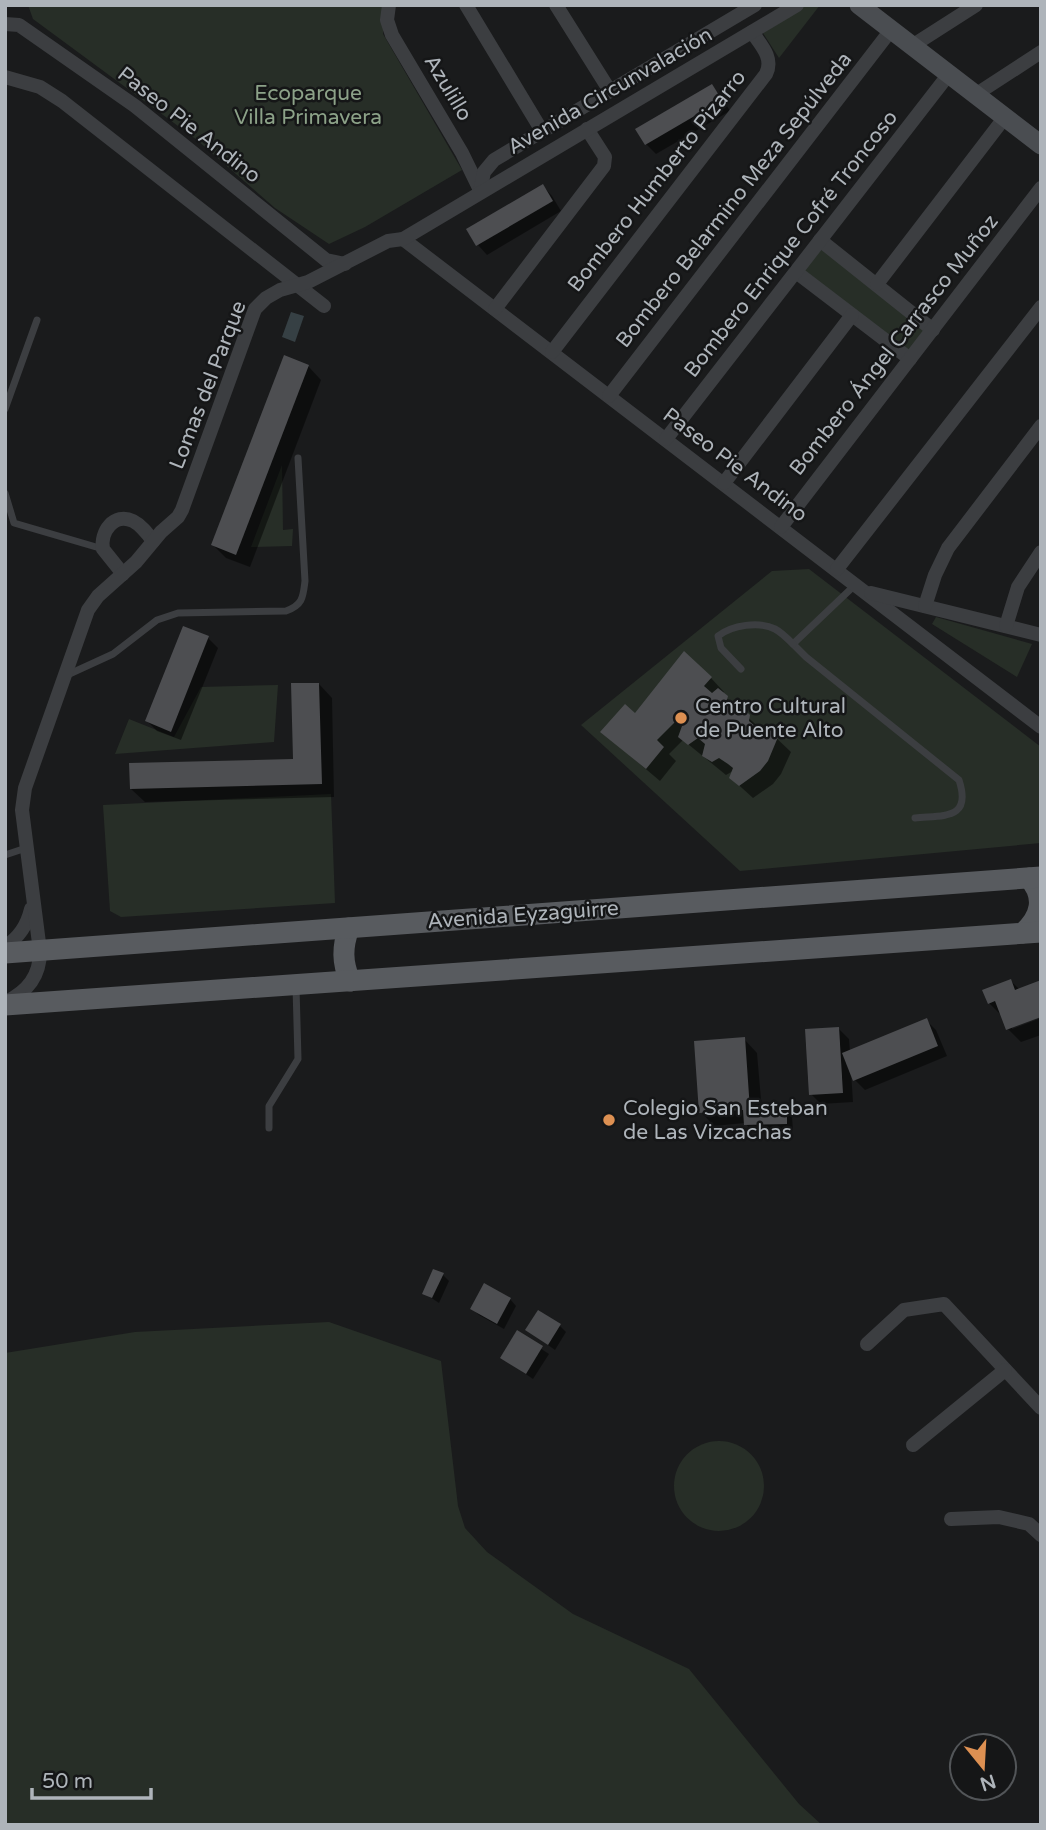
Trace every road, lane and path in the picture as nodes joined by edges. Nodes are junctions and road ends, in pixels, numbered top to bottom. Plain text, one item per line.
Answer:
1 (389, 5) edge
2 (466, 5) edge
3 (755, 5) edge
4 (797, 5) edge
5 (859, 5) edge
6 (976, 5) edge
7 (563, 7) edge
8 (5, 24) edge
9 (891, 30) junction
10 (752, 32) junction
11 (912, 46) junction
12 (1041, 52) edge
13 (949, 74) junction
14 (5, 77) edge
15 (610, 91) junction
16 (975, 95) junction
17 (1005, 117) junction
18 (587, 129) junction
19 (542, 131) junction
20 (1040, 142) edge
21 (1041, 188) edge
22 (480, 192) junction
23 (403, 239) junction
24 (821, 240) junction
25 (345, 264) junction
26 (796, 272) junction
27 (296, 284) junction
28 (877, 284) junction
29 (324, 306) dead end
30 (1041, 307) edge
31 (495, 309) junction
32 (852, 314) junction
33 (37, 320) dead end
34 (933, 330) junction
35 (552, 352) junction
36 (910, 359) junction
37 (609, 396) junction
38 (5, 409) edge
39 (1041, 426) edge
40 (666, 439) junction
41 (298, 458) dead end
42 (724, 483) junction
43 (5, 493) edge
44 (781, 527) junction
45 (153, 541) junction
46 (103, 549) junction
47 (1041, 552) edge
48 (837, 569) junction
49 (123, 574) junction
50 (861, 588) junction
51 (925, 606) junction
52 (1006, 626) junction
53 (1041, 635) edge
54 (793, 644) junction
55 (741, 669) dead end
56 (64, 676) junction
57 (1041, 727) edge
58 (915, 818) dead end
59 (26, 848) junction
60 (5, 855) edge
61 (1035, 878) edge
62 (32, 904) junction
63 (349, 928) junction
64 (1032, 932) edge
65 (5, 947) edge
66 (40, 951) junction
67 (5, 953) edge
68 (350, 981) junction
69 (296, 985) junction
70 (5, 1004) edge
71 (269, 1128) dead end
72 (867, 1344) dead end
73 (1005, 1370) junction
74 (1041, 1408) edge
75 (913, 1445) dead end
76 (951, 1519) dead end
77 (1035, 1521) edge
78 (1041, 1535) edge

1 - 22 street, Azulillo
2 - 19 street
3 - 15 street, Avenida Circunvalación
4 - 10 street, Avenida Circunvalación
5 - 9 street
6 - 11 street
7 - 15 street
8 - 25 street, Paseo Pie Andino
9 - 11 street
9 - 37 street, Bombero Belarmino Meza Sepúlveda
10 - 18 street, Avenida Circunvalación
10 - 35 street, Bombero Humberto Pizarro
11 - 13 street
12 - 16 street
13 - 16 street
13 - 24 street, Bombero Enrique Cofré Troncoso
14 - 27 street
15 - 19 street, Avenida Circunvalación
16 - 17 street
17 - 20 street
17 - 28 street
18 - 22 street, Avenida Circunvalación
18 - 31 street
19 - 22 street, Avenida Circunvalación
21 - 34 street, Bombero Ángel Carrasco Muñoz
22 - 23 street, Avenida Circunvalación
23 - 25 street, Lomas del Parque
23 - 31 street, Paseo Pie Andino
24 - 26 street, Bombero Enrique Cofré Troncoso
24 - 28 street
25 - 27 street, Lomas del Parque
26 - 32 street
26 - 40 street, Bombero Enrique Cofré Troncoso
27 - 29 street
27 - 45 street, Lomas del Parque
28 - 34 street
30 - 48 street
31 - 35 street, Paseo Pie Andino
32 - 36 street
32 - 42 street
33 - 38 lane
34 - 36 street, Bombero Ángel Carrasco Muñoz
35 - 37 street, Paseo Pie Andino
36 - 44 street, Bombero Ángel Carrasco Muñoz
37 - 40 street, Paseo Pie Andino
39 - 51 street
40 - 42 street, Paseo Pie Andino
41 - 56 lane
42 - 44 street, Paseo Pie Andino
43 - 46 lane
44 - 48 street, Paseo Pie Andino
45 - 46 street
45 - 49 street, Lomas del Parque
46 - 49 street
47 - 52 street
48 - 50 street, Paseo Pie Andino
49 - 56 street, Lomas del Parque
50 - 51 street
50 - 54 lane
50 - 57 street, Paseo Pie Andino
51 - 52 street
52 - 53 street
54 - 55 lane
54 - 58 lane
56 - 59 street, Lomas del Parque
59 - 60 lane
59 - 62 street, Lomas del Parque
61 - 63 main road, Avenida Eyzaguirre
61 - 64 main road
62 - 65 street, Lomas del Parque
62 - 66 street, Lomas del Parque
63 - 66 main road, Avenida Eyzaguirre
63 - 68 main road
64 - 68 main road
66 - 67 main road, Avenida Eyzaguirre
66 - 70 street, Lomas del Parque
68 - 69 main road
69 - 70 main road
69 - 71 lane
72 - 73 street
73 - 74 street
73 - 75 street
76 - 77 street
77 - 78 street

